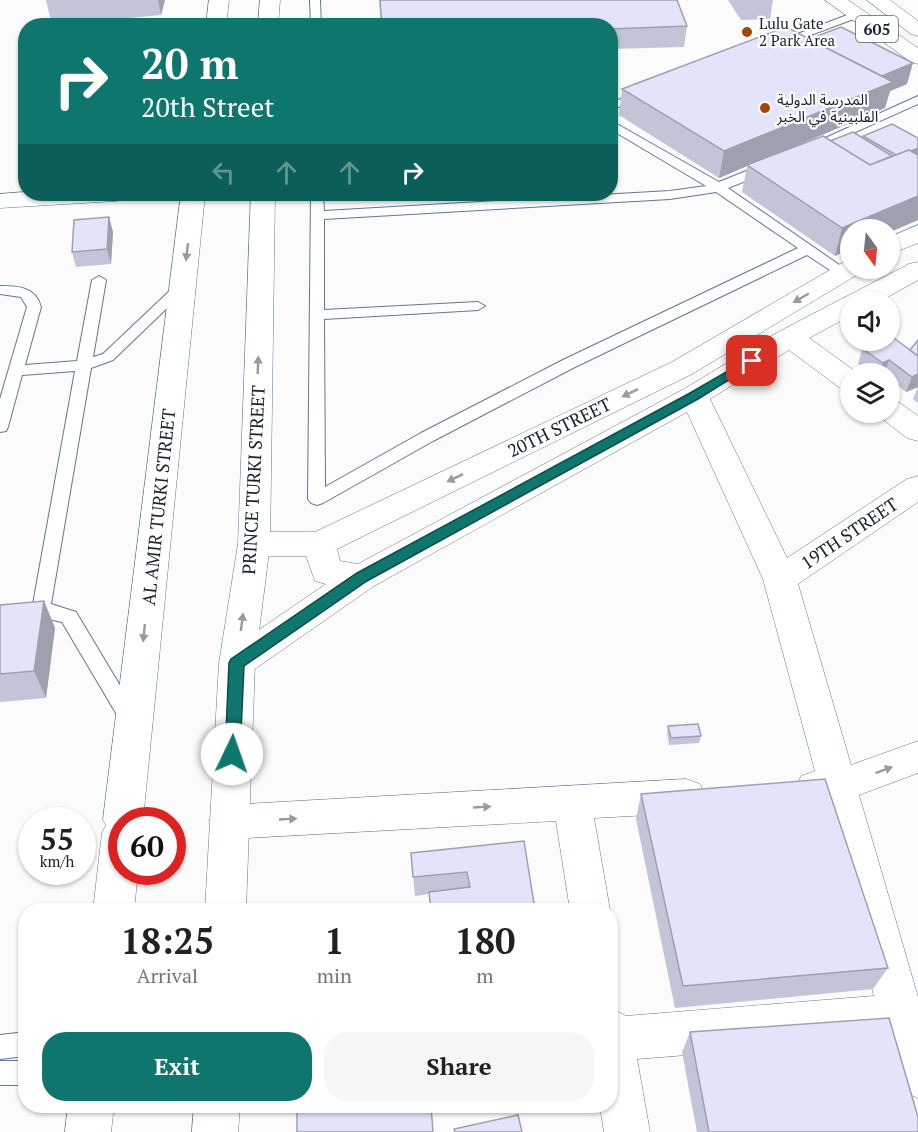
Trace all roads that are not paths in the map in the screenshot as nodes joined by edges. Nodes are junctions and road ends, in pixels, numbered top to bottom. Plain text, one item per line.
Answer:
1 (219, 0) edge
2 (270, 0) edge
3 (315, 0) edge
4 (836, 0) edge
5 (877, 0) edge
6 (855, 15) junction
7 (217, 18) edge
8 (269, 18) edge
9 (316, 18) edge
10 (913, 22) edge
11 (766, 48) edge
12 (918, 58) edge
13 (655, 90) edge
14 (918, 100) edge
15 (618, 104) edge
16 (618, 129) edge
17 (719, 188) junction
18 (618, 197) edge
19 (18, 200) edge
20 (0, 201) edge
21 (193, 201) edge
22 (263, 201) edge
23 (317, 201) edge
24 (493, 201) edge
25 (317, 215) junction
26 (918, 233) edge
27 (900, 242) edge
28 (808, 249) junction
29 (840, 267) edge
30 (918, 270) edge
31 (840, 275) edge
32 (99, 280) dead end
33 (183, 286) junction
34 (0, 290) edge
35 (879, 291) edge
36 (478, 306) dead end
37 (840, 310) edge
38 (318, 315) junction
39 (790, 337) junction
40 (83, 365) junction
41 (15, 371) junction
42 (840, 374) edge
43 (694, 396) junction
44 (900, 418) edge
45 (0, 427) edge
46 (918, 431) edge
47 (918, 487) edge
48 (254, 544) junction
49 (319, 544) junction
50 (362, 577) junction
51 (780, 579) junction
52 (41, 610) junction
53 (0, 614) edge
54 (237, 663) junction
55 (134, 725) junction
56 (918, 757) edge
57 (836, 787) junction
58 (779, 790) edge
59 (722, 794) edge
60 (572, 802) junction
61 (125, 807) edge
62 (229, 822) junction
63 (116, 885) edge
64 (114, 903) edge
65 (225, 903) edge
66 (589, 903) edge
67 (901, 1016) junction
68 (618, 1036) edge
69 (18, 1045) edge
70 (0, 1047) edge
71 (0, 1073) edge
72 (18, 1074) edge
73 (918, 1075) edge
74 (618, 1078) edge
75 (216, 1113) edge
76 (215, 1132) edge
77 (627, 1132) edge

1 - 7 main road
2 - 8 main road
3 - 9 lane
4 - 6 main road, 605
5 - 10 main road, 605
6 - 11 lane
6 - 12 main road, 605
13 - 15 lane
14 - 17 lane
16 - 17 lane
17 - 18 lane
17 - 28 lane
19 - 20 main road
21 -> 33 main road, AL AMIR TURKI STREET
48 -> 22 main road, PRINCE TURKI STREET
23 - 25 lane
24 - 25 lane
25 - 38 lane
26 - 27 main road
28 - 29 lane
28 - 38 lane
30 - 35 main road
31 -> 49 main road, 20TH STREET
32 - 40 lane
33 - 40 lane
33 -> 55 main road, AL AMIR TURKI STREET
34 - 41 lane
36 - 38 lane
37 - 39 main road, 20TH STREET
39 - 42 main road
39 - 43 main road, 20TH STREET
40 - 41 lane
40 - 52 lane
41 - 45 lane
43 - 50 main road, 20TH STREET
43 - 51 main road
44 - 46 main road
47 - 51 main road, 19TH STREET
48 - 49 main road, 20TH STREET
54 -> 48 main road, PRINCE TURKI STREET
49 - 50 main road
50 - 54 main road, 20TH STREET
51 - 57 main road
52 - 53 lane
52 - 55 lane
54 - 62 main road, PRINCE TURKI STREET
55 - 61 main road, AL AMIR TURKI STREET
57 -> 56 main road
57 - 58 main road
57 - 67 main road
59 - 60 main road
62 -> 60 main road
60 - 66 main road
62 - 65 main road, PRINCE TURKI STREET
63 - 64 main road
67 - 68 main road
67 - 73 main road
69 - 70 lane
71 - 72 lane
74 - 77 main road
75 - 76 main road

